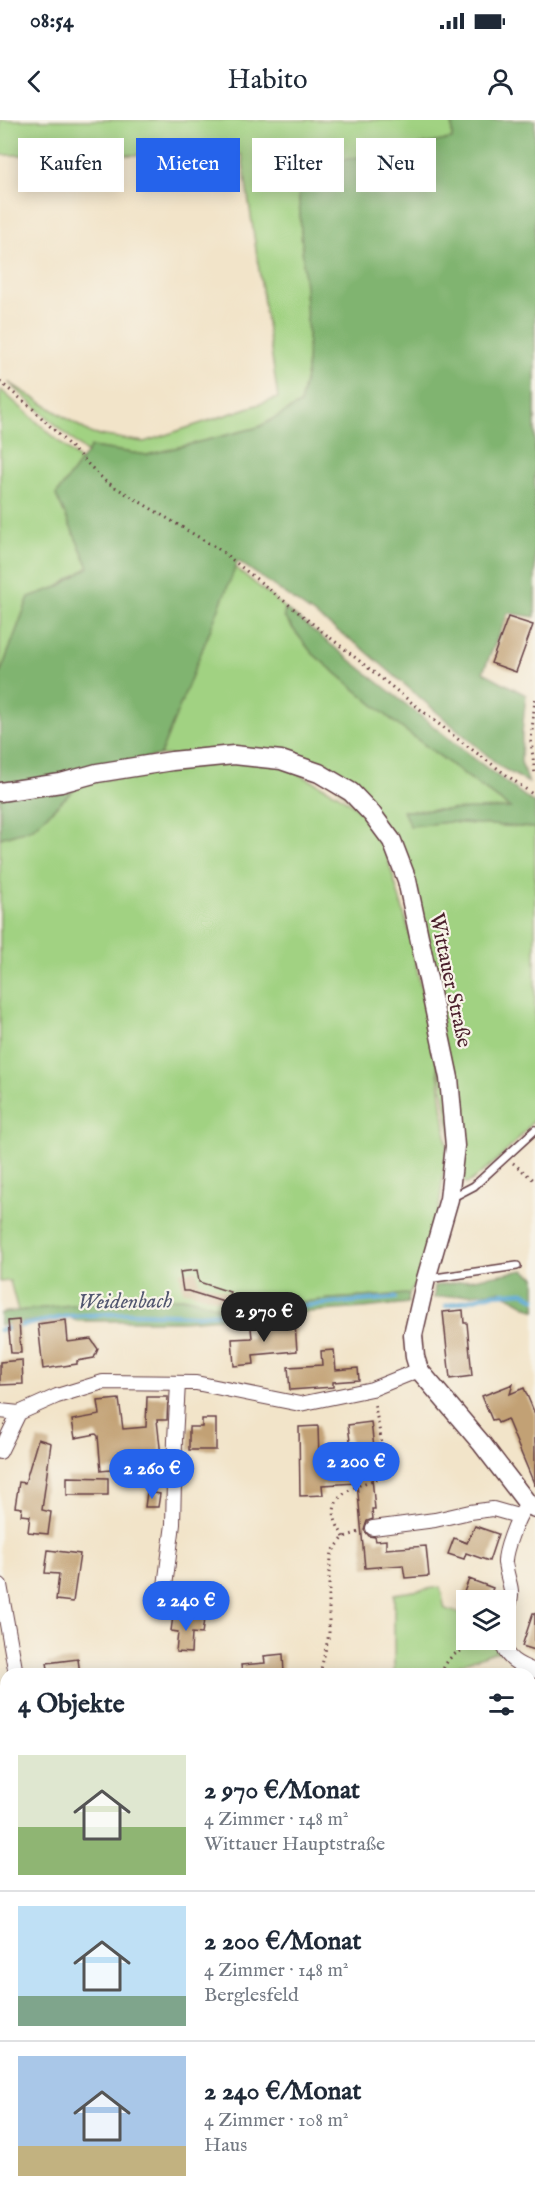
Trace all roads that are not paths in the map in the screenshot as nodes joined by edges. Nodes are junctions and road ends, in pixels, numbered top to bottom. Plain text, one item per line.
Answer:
1 (0, 792) edge
2 (535, 1130) edge
3 (448, 1199) junction
4 (517, 1266) dead end
5 (426, 1279) junction
6 (419, 1370) junction
7 (178, 1383) junction
8 (0, 1411) edge
9 (19, 1413) junction
10 (0, 1452) edge
11 (527, 1510) edge
12 (373, 1528) road end
13 (0, 1585) edge
14 (512, 1590) edge
15 (164, 1594) dead end
16 (3, 1628) edge
17 (503, 1650) edge
18 (13, 1668) edge
19 (526, 1668) edge

1 - 3 street, Wittauer Straße
2 - 3 lane
3 - 5 street, Wittauer Straße
4 - 5 lane
5 - 6 street, Wittauer Straße
6 - 7 street
6 - 11 street
7 - 9 street
7 - 15 street
8 - 9 street
9 - 10 street
11 - 12 street
11 - 14 street
13 - 16 street
16 - 18 street
17 - 19 street

